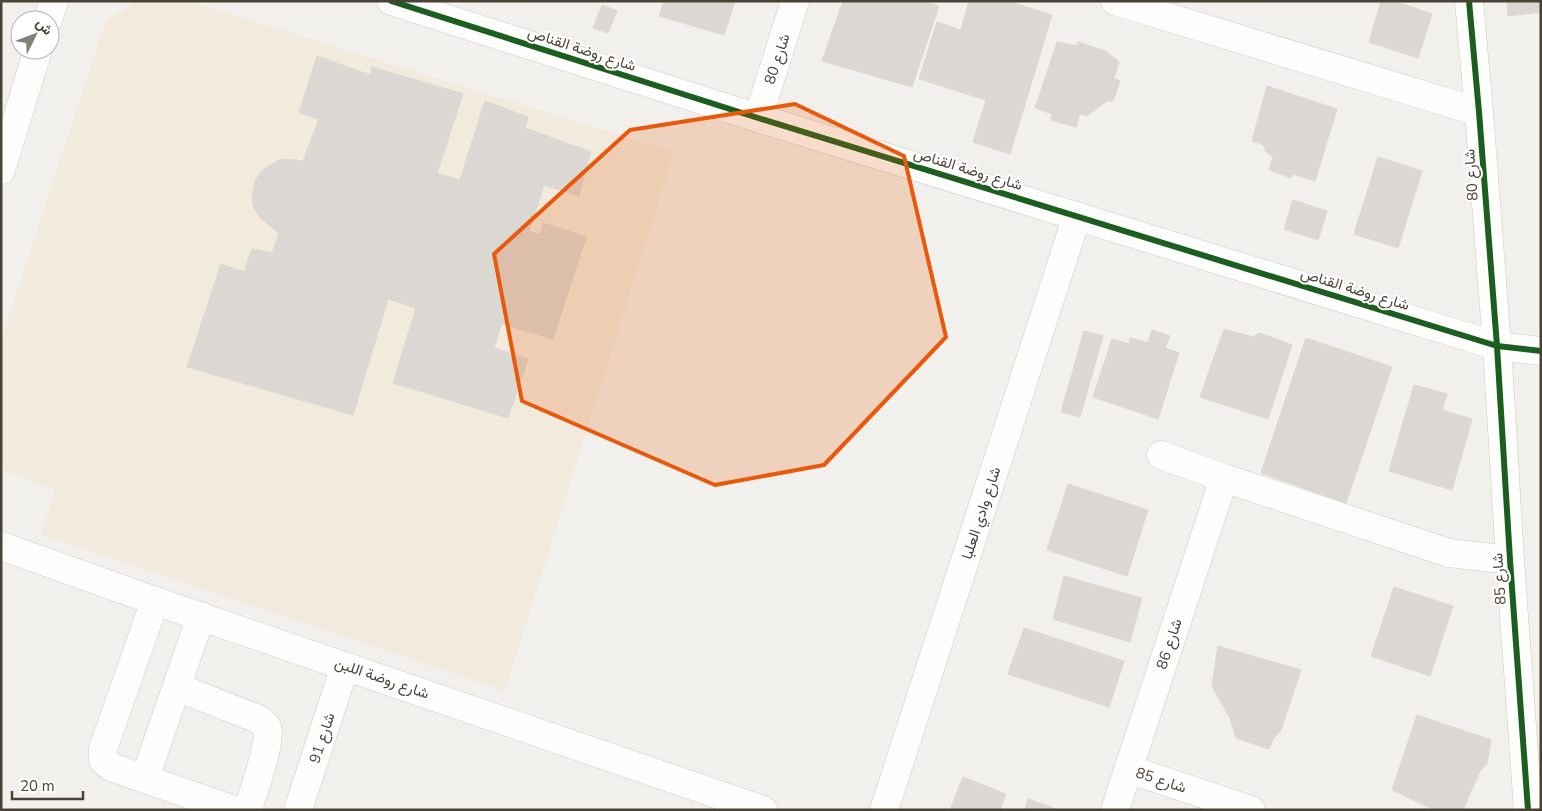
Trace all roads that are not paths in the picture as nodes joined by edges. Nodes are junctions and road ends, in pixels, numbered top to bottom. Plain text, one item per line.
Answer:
1 (391, 1) edge
2 (795, 1) edge
3 (1115, 1) edge
4 (1469, 1) edge
5 (35, 60) edge
6 (1479, 112) junction
7 (758, 118) junction
8 (1, 170) edge
9 (1077, 216) junction
10 (1498, 346) junction
11 (1541, 351) edge
12 (1161, 455) dead end
13 (1224, 478) junction
14 (1, 546) edge
15 (1510, 560) junction
16 (155, 601) junction
17 (201, 616) junction
18 (345, 666) junction
19 (177, 687) junction
20 (1128, 769) junction
21 (145, 778) junction
22 (234, 810) edge
23 (248, 810) edge
24 (298, 810) edge
25 (763, 810) edge
26 (884, 810) edge
27 (1115, 810) edge
28 (1251, 810) edge
29 (1528, 810) edge

1 - 7 street, شارع روضة القناص
2 - 7 street, شارع 80
3 - 6 street
4 - 6 street, شارع 80
5 - 8 street
6 - 10 street, شارع 80
7 - 9 street, شارع روضة القناص
9 - 10 street, شارع روضة القناص
9 - 26 street, شارع وادي العلبا
10 - 11 street, شارع روضة القناص
10 - 15 street, شارع 85
12 - 13 street, شارع 85
13 - 15 street, شارع 85
13 - 20 street, شارع 86
14 - 16 street, شارع روضة اللبن
15 - 29 street, شارع 85
16 - 17 street, شارع روضة اللبن
16 - 21 street
17 - 18 street, شارع روضة اللبن
17 - 19 street
18 - 24 street, شارع 91
18 - 25 street, شارع روضة اللبن
19 - 21 street
19 - 23 street
20 - 27 street, شارع 86
20 - 28 street, شارع 85
21 - 22 street

